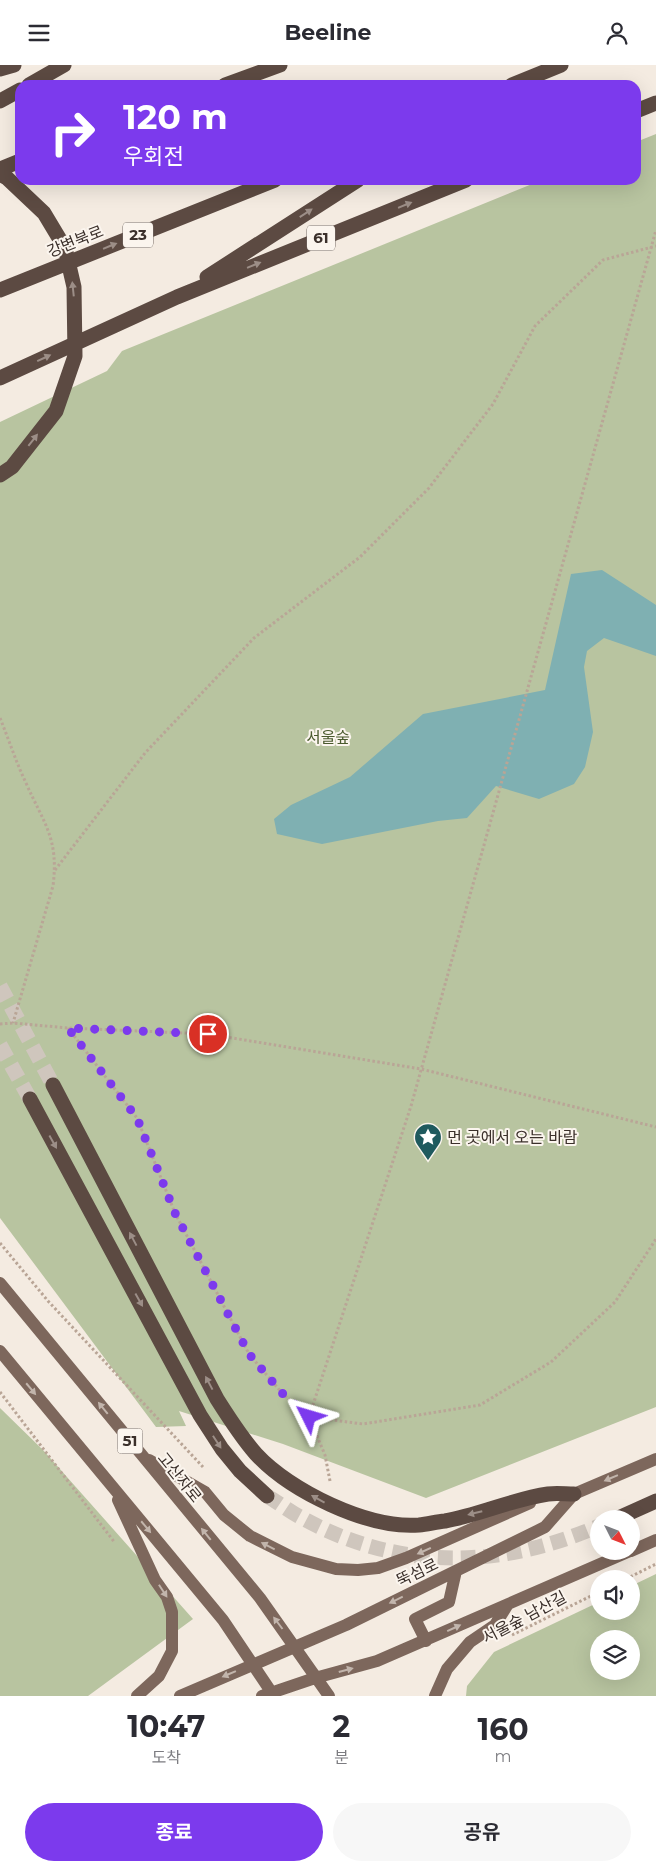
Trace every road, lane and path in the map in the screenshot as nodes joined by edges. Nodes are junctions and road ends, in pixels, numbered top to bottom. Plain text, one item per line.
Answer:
1 (14, 65) edge
2 (64, 65) edge
3 (280, 65) edge
4 (561, 65) edge
5 (0, 69) edge
6 (38, 80) edge
7 (239, 80) edge
8 (524, 80) edge
9 (15, 93) edge
10 (0, 101) edge
11 (656, 103) edge
12 (641, 109) edge
13 (15, 163) edge
14 (0, 169) edge
15 (0, 174) edge
16 (262, 185) edge
17 (350, 185) edge
18 (454, 185) edge
19 (656, 231) edge
20 (656, 246) edge
21 (0, 290) edge
22 (177, 297) junction
23 (0, 378) edge
24 (0, 475) edge
25 (0, 718) edge
26 (55, 870) junction
27 (13, 1023) junction
28 (0, 1024) edge
29 (68, 1028) junction
30 (53, 1085) tunnel mouth
31 (30, 1099) tunnel mouth
32 (656, 1127) edge
33 (656, 1239) edge
34 (0, 1243) edge
35 (0, 1283) edge
36 (0, 1351) edge
37 (0, 1392) edge
38 (309, 1417) junction
39 (143, 1457) junction
40 (656, 1459) edge
41 (207, 1471) dead end
42 (111, 1485) junction
43 (332, 1490) dead end
44 (574, 1494) junction
45 (548, 1495) junction
46 (267, 1496) tunnel mouth
47 (656, 1501) edge
48 (636, 1510) edge
49 (656, 1540) edge
50 (118, 1547) dead end
51 (640, 1547) edge
52 (610, 1560) edge
53 (656, 1564) edge
54 (456, 1571) junction
55 (640, 1572) edge
56 (590, 1596) edge
57 (508, 1603) junction
58 (511, 1635) dead end
59 (426, 1641) junction
60 (296, 1647) junction
61 (254, 1663) junction
62 (316, 1678) junction
63 (269, 1695) edge
64 (137, 1696) edge
65 (180, 1696) edge
66 (329, 1696) edge
67 (436, 1696) edge

1 - 5 highway
2 - 6 highway
3 - 7 highway
4 - 8 highway
9 - 10 highway
11 - 12 highway
13 - 14 highway
24 -> 15 highway
21 -> 16 highway, 강변북로 / 23
22 -> 17 highway
22 -> 18 highway, 61
19 - 38 path
20 - 26 path
23 -> 22 highway, 61
25 - 26 path
26 - 27 path
27 - 28 path
27 - 29 path
29 - 32 path
29 - 38 path
45 -> 30 highway
31 -> 46 highway
33 - 38 path
34 - 41 path
39 -> 35 main road, 고산자로 / 51
36 -> 42 main road
37 - 50 path
38 - 43 path
45 -> 39 main road
60 -> 39 main road, 고산자로 / 51
40 -> 44 main road, 뚝섬로
42 -> 61 main road
42 -> 64 main road
44 - 45 highway
44 - 54 main road, 뚝섬로
47 - 48 highway
49 - 51 main road
52 - 57 main road
53 - 55 path
54 - 59 main road
54 -> 60 main road, 뚝섬로
56 - 58 path, 서울숲 남산길
59 -> 57 main road
57 - 67 main road
62 -> 59 main road
60 - 61 main road, 뚝섬로
60 - 62 main road, 고산자로 / 51
61 - 63 main road
61 -> 65 main road, 뚝섬로
62 - 63 main road
62 - 66 main road, 고산자로 / 51

